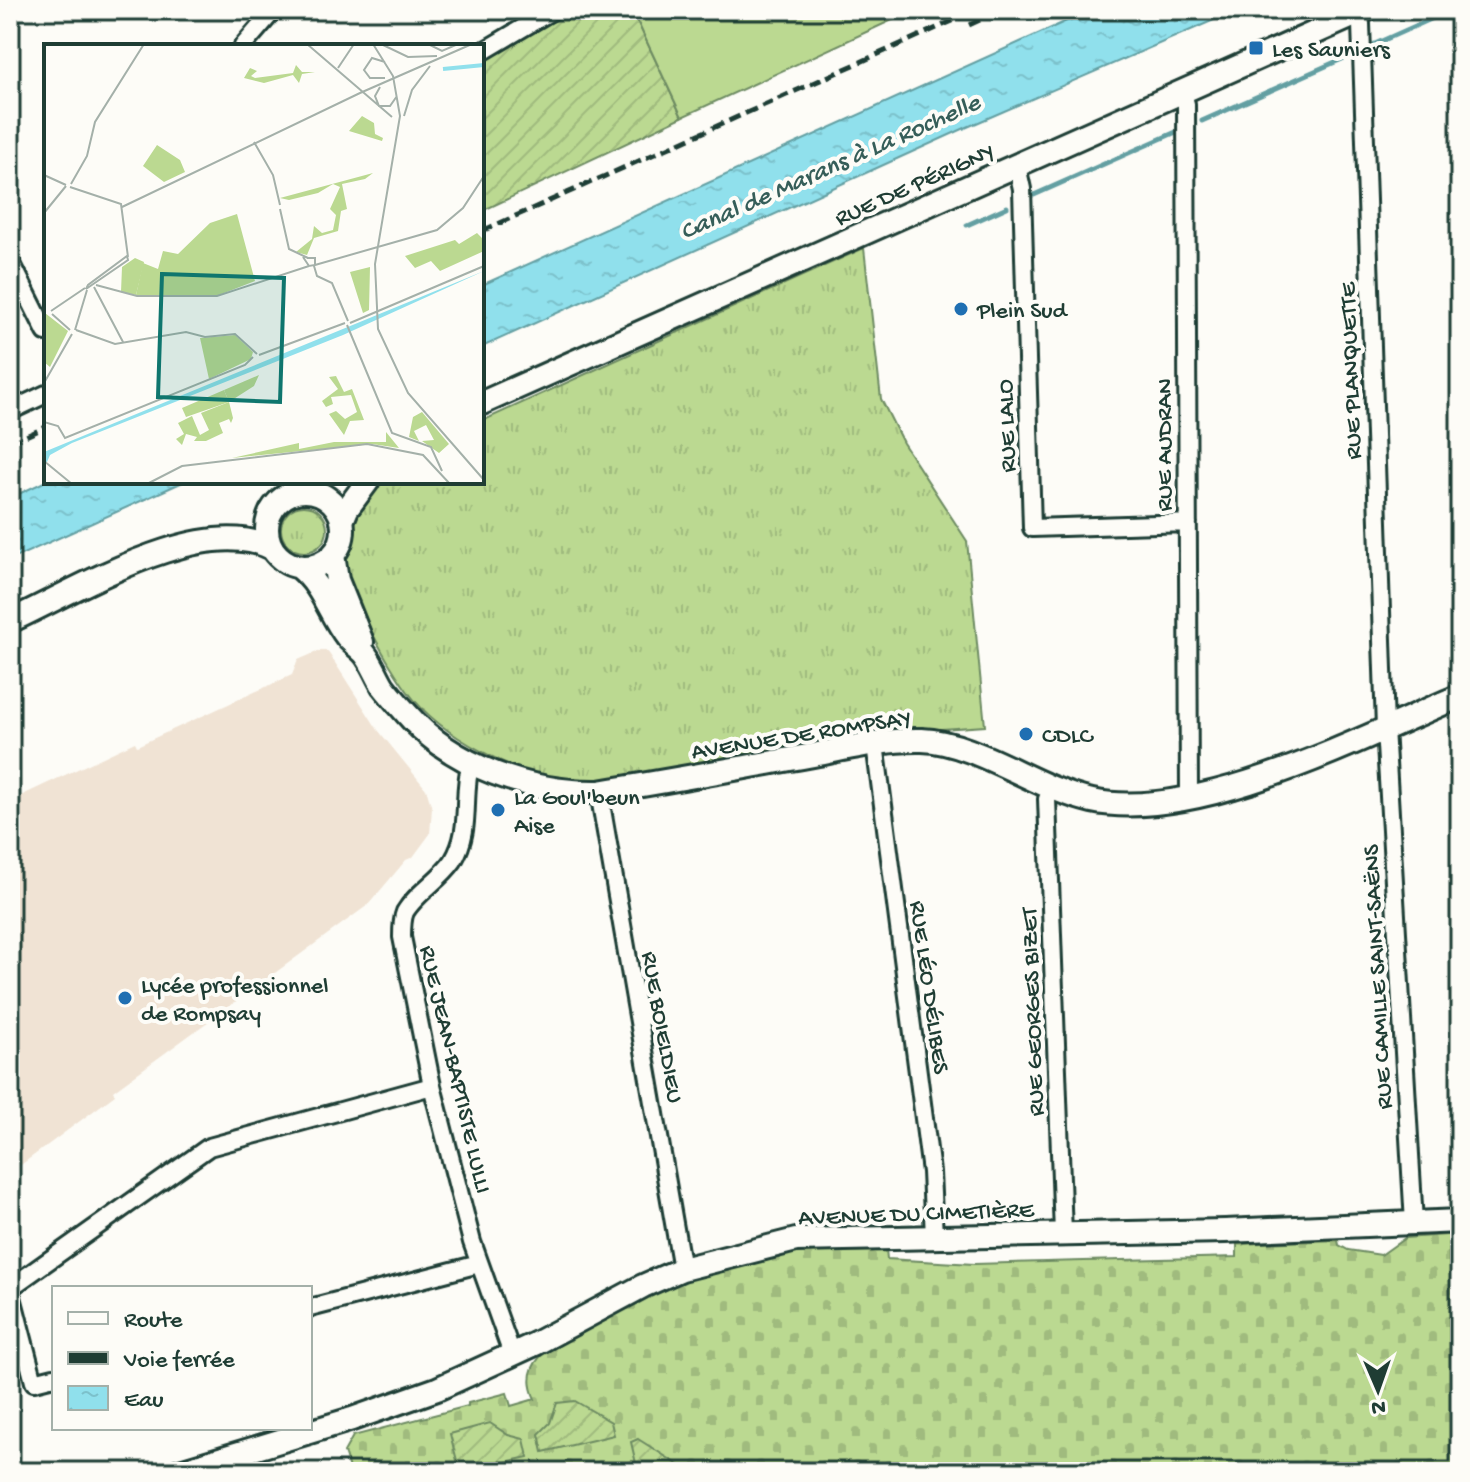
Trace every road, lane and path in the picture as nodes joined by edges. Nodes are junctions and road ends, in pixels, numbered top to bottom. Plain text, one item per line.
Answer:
1 (274, 10) edge
2 (553, 10) edge
3 (1362, 12) edge
4 (245, 44) edge
5 (484, 51) edge
6 (1183, 93) junction
7 (1017, 166) junction
8 (10, 260) edge
9 (44, 328) edge
10 (44, 395) edge
11 (484, 402) edge
12 (10, 411) edge
13 (366, 484) edge
14 (342, 521) junction
15 (1188, 523) junction
16 (271, 548) junction
17 (333, 555) junction
18 (299, 567) junction
19 (10, 621) edge
20 (365, 655) junction
21 (1460, 696) edge
22 (1385, 728) junction
23 (875, 744) junction
24 (471, 762) junction
25 (1052, 789) junction
26 (599, 792) junction
27 (1189, 796) junction
28 (432, 1086) junction
29 (1460, 1221) edge
30 (1414, 1223) junction
31 (1063, 1234) junction
32 (934, 1237) junction
33 (479, 1264) junction
34 (682, 1269) junction
35 (10, 1288) edge
36 (312, 1307) edge
37 (512, 1354) junction
38 (52, 1378) edge
39 (221, 1466) edge
40 (177, 1472) edge

1 - 4 street
2 - 5 street
3 - 6 street, RUE DE PÉRIGNY
3 - 22 street, RUE PLANQUETTE
6 - 7 street, RUE DE PÉRIGNY
6 - 15 street, RUE AUDRAN
7 - 11 street, RUE DE PÉRIGNY
7 - 15 street, RUE LALO
8 - 9 street
10 - 12 street
13 - 14 street
14 - 16 street
14 - 17 street
15 - 27 street, RUE AUDRAN
16 - 18 street
16 - 19 street
17 - 18 street
17 - 20 street, AVENUE DE ROMPSAY
18 - 20 street, AVENUE DE ROMPSAY
20 - 24 street, AVENUE DE ROMPSAY
21 - 22 street, AVENUE DE ROMPSAY
22 - 27 street, AVENUE DE ROMPSAY
22 - 30 street, RUE CAMILLE SAINT-SAËNS
23 - 25 street, AVENUE DE ROMPSAY
23 - 26 street, AVENUE DE ROMPSAY
23 - 32 street, RUE LÉO DÉLIBES
24 - 26 street, AVENUE DE ROMPSAY
24 - 28 street, RUE JEAN-BAPTISTE LULLI
25 - 27 street, AVENUE DE ROMPSAY
25 - 31 street, RUE GEORGES BIZET
26 - 34 street, RUE BOIELDIEU
28 - 33 street, RUE JEAN-BAPTISTE LULLI
28 - 35 street
29 - 30 street, AVENUE DU CIMETIÈRE
30 - 31 street, AVENUE DU CIMETIÈRE
31 - 32 street, AVENUE DU CIMETIÈRE
32 - 34 street, AVENUE DU CIMETIÈRE
33 - 36 street
33 - 37 street, RUE JEAN-BAPTISTE LULLI
34 - 37 street, AVENUE DU CIMETIÈRE
35 - 38 street
37 - 39 street, AVENUE DU CIMETIÈRE
39 - 40 street, AVENUE DU CIMETIÈRE

